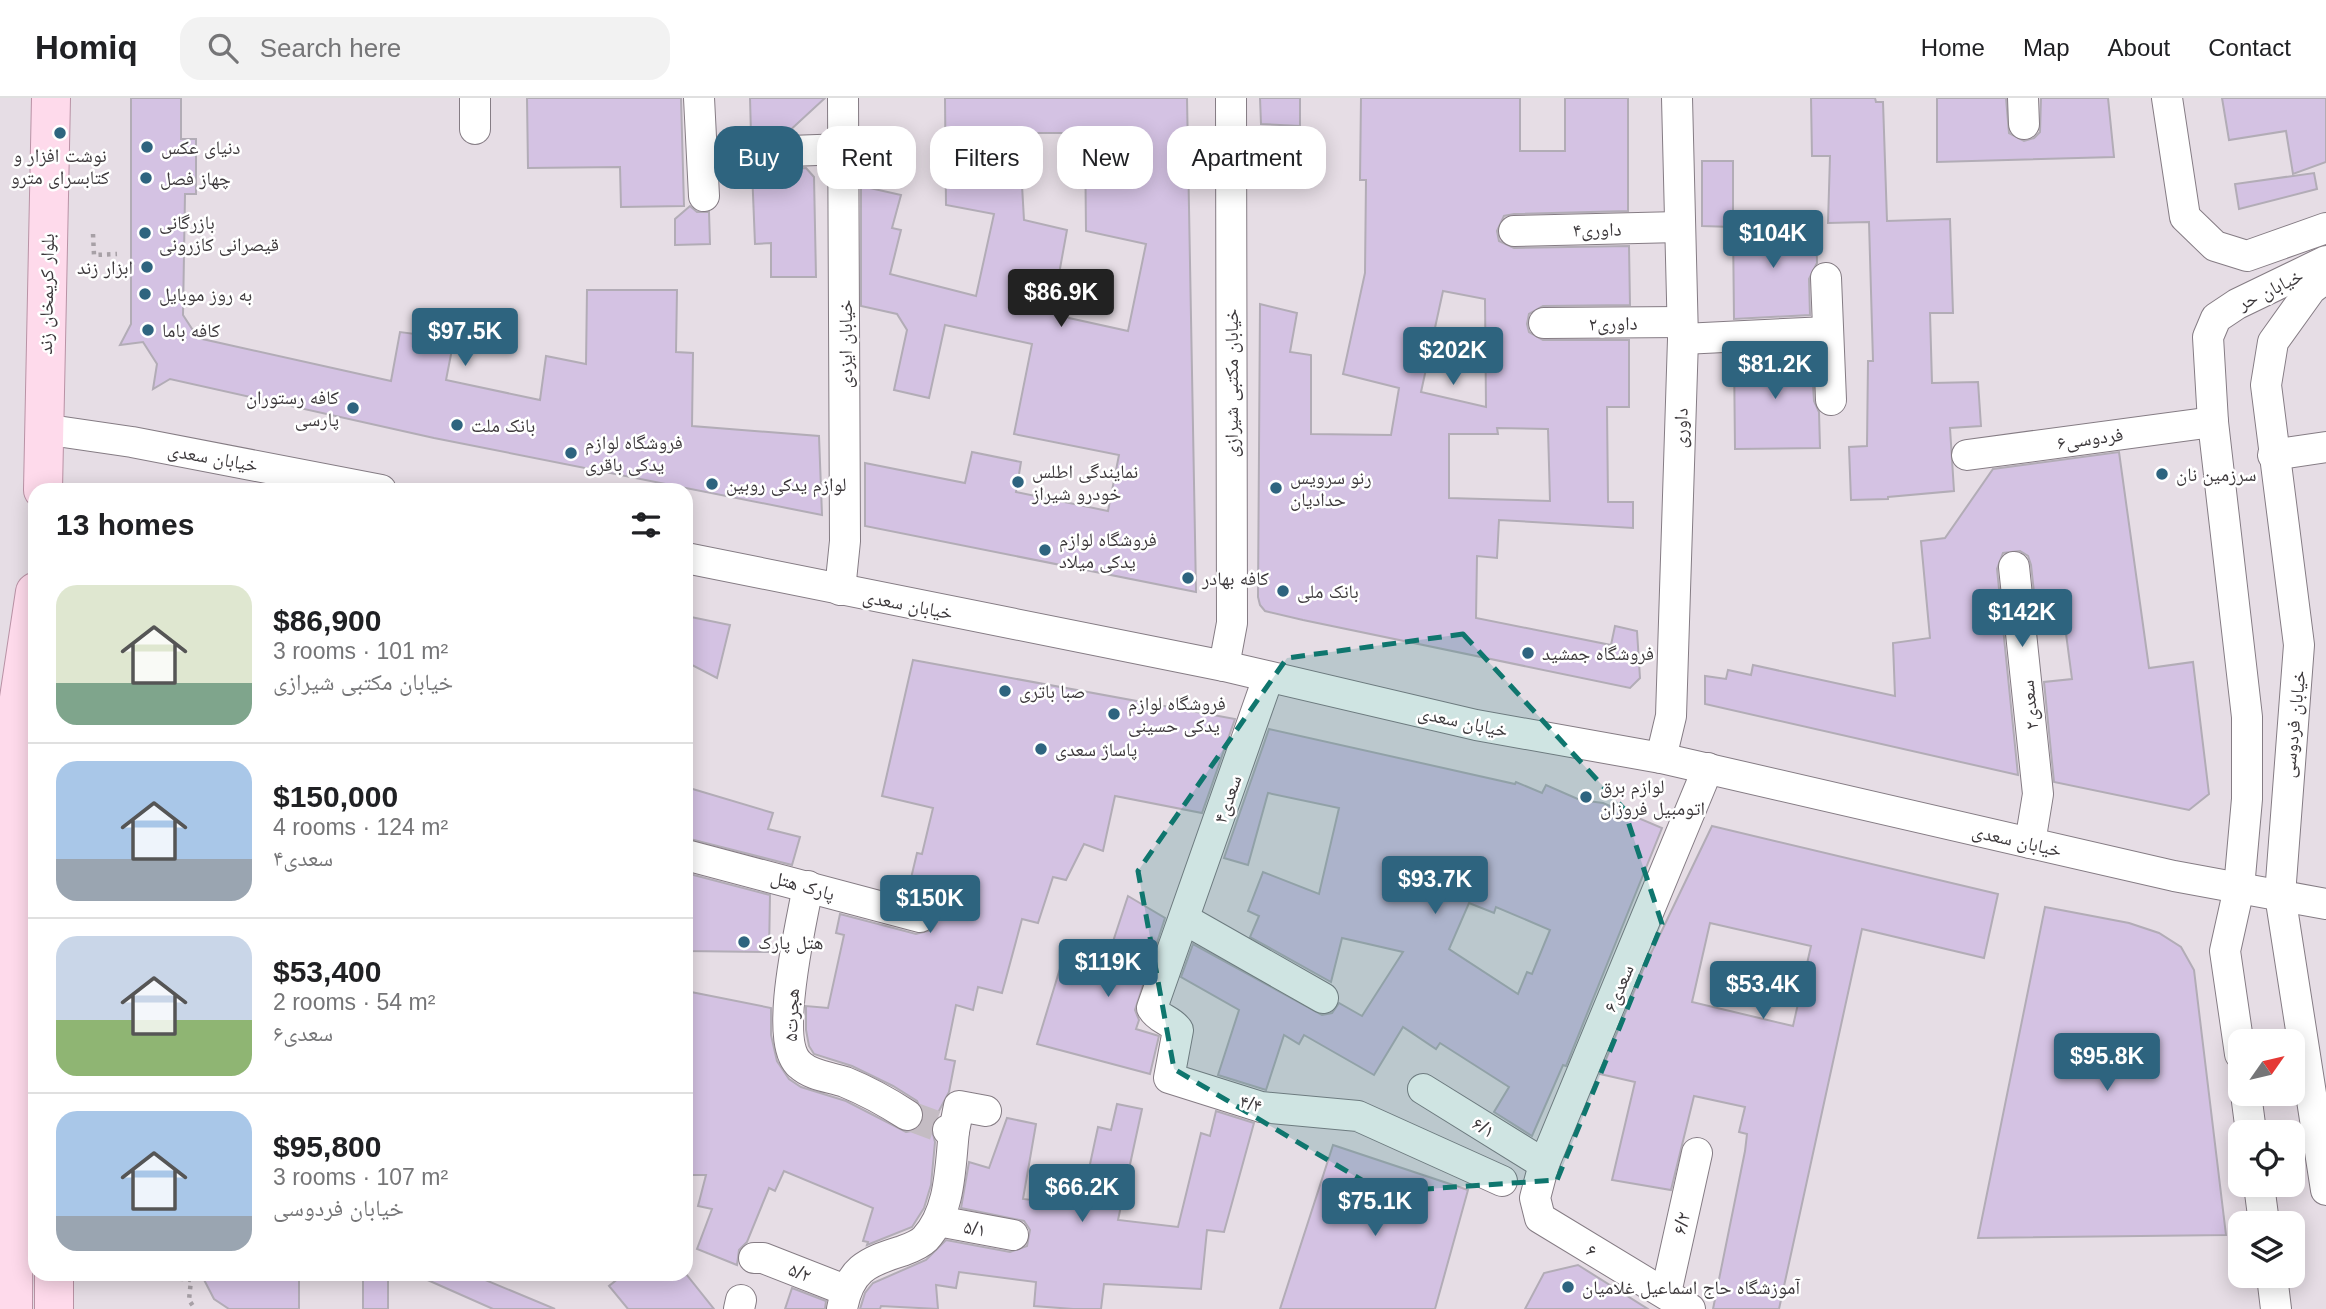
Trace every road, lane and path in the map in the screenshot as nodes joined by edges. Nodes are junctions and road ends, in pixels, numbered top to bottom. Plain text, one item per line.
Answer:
1 (51, 98) edge
2 (475, 98) edge
3 (699, 98) edge
4 (843, 98) edge
5 (1231, 98) edge
6 (1677, 98) edge
7 (2167, 98) edge
8 (844, 126) edge
9 (475, 129) dead end
10 (817, 150) edge
11 (702, 154) junction
12 (845, 189) edge
13 (704, 196) dead end
14 (1679, 227) junction
15 (2326, 228) edge
16 (1514, 231) dead end
17 (93, 234) dead end
18 (117, 254) dead end
19 (2326, 261) edge
20 (1826, 278) dead end
21 (2326, 278) edge
22 (2216, 318) joint
23 (1544, 323) dead end
24 (1682, 331) junction
25 (1827, 332) junction
26 (1830, 400) dead end
27 (2213, 422) junction
28 (43, 429) junction
29 (2326, 447) edge
30 (1967, 454) dead end
31 (2273, 455) junction
32 (43, 483) edge
33 (345, 483) edge
34 (693, 559) edge
35 (2014, 567) dead end
36 (840, 590) junction
37 (28, 638) edge
38 (1224, 666) junction
39 (2313, 666) edge
40 (1268, 678) junction
41 (1661, 758) junction
42 (1707, 768) junction
43 (2030, 843) junction
44 (693, 857) edge
45 (808, 886) junction
46 (2239, 888) junction
47 (2280, 894) junction
48 (2326, 904) edge
49 (920, 917) dead end
50 (1184, 919) junction
51 (1323, 998) dead end
52 (2236, 1029) edge
53 (1423, 1089) dead end
54 (986, 1111) dead end
55 (907, 1115) tunnel mouth
56 (1697, 1153) dead end
57 (1544, 1164) junction
58 (1502, 1181) dead end
59 (2326, 1190) edge
60 (1535, 1209) joint
61 (938, 1221) junction
62 (1013, 1236) dead end
63 (754, 1258) dead end
64 (54, 1281) edge
65 (191, 1281) edge
66 (2273, 1288) edge
67 (843, 1299) edge
68 (1678, 1301) edge
69 (13, 1309) edge
70 (54, 1309) edge
71 (195, 1309) edge
72 (2276, 1309) edge

1 - 28 main road, بلوار کریمخان زند
2 - 9 street
3 - 11 street
4 - 8 street, خیابان ایزدی
5 - 38 street, خیابان مکتبی شیرازی
6 - 14 street, داوری
7 - 15 street
10 - 11 street
11 - 13 street
12 - 36 street, خیابان ایزدی
14 - 16 street, داوری۴
14 - 24 street, داوری
17 - 18 path
19 - 22 street, خیابان حر
20 - 25 street
21 - 31 street, خیابان فردوسی
22 - 27 street, خیابان فردوسی
23 - 24 street, داوری۲
24 - 25 street, داوری۲
24 - 41 street, داوری
25 - 26 street
27 - 30 street, فردوسی۶
27 - 46 street, خیابان فردوسی
28 - 32 main road, بلوار کریمخان زند
28 - 33 street, خیابان سعدی
29 - 31 street
31 - 39 street, خیابان فردوسی
34 - 36 street, خیابان سعدی
35 - 43 street, سعدی۲
36 - 38 street, خیابان سعدی
37 - 69 main road
38 - 40 street, خیابان سعدی
39 - 47 street, خیابان فردوسی
40 - 41 street, خیابان سعدی
40 - 50 street, سعدی۴
41 - 42 street, خیابان سعدی
42 - 43 street, خیابان سعدی
42 - 57 street, سعدی۶
43 - 46 street, خیابان سعدی
44 - 45 street, پارک هتل
45 - 49 street, پارک هتل
45 - 55 street, هجرت۵
46 - 47 street, خیابان سعدی
46 - 52 street, خیابان فردوسی
47 - 48 street, خیابان سعدی
47 - 59 street, خیابان فردوسی
50 - 51 street
50 - 58 street, ۴/۴
53 - 57 street, ۶/۱
54 - 61 street
56 - 68 street, ۶/۲
57 - 60 street, سعدی۶
60 - 68 street, ۶
61 - 62 street, ۵/۱
61 - 67 street
63 - 67 street, ۵/۲
64 - 70 main road
65 - 71 path
66 - 72 street

